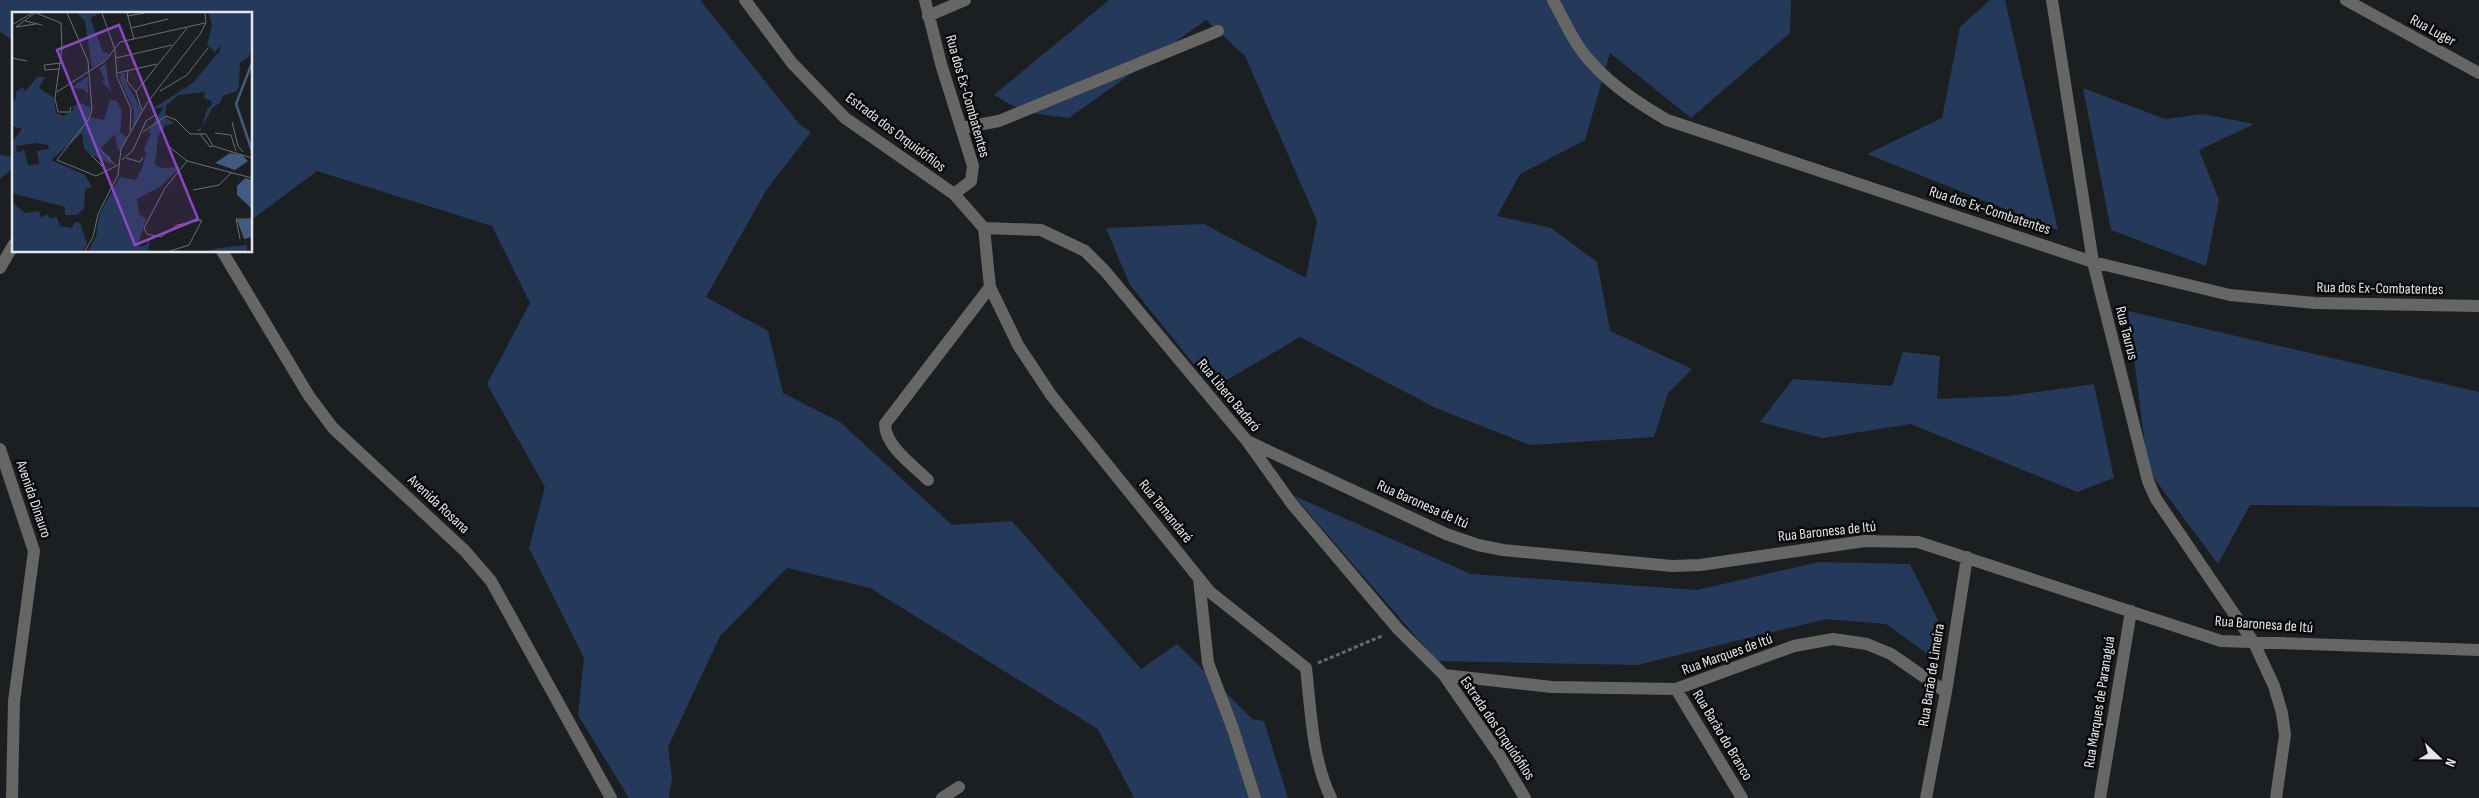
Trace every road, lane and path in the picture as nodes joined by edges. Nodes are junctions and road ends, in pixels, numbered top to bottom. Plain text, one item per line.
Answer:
1 (745, 0) edge
2 (925, 0) edge
3 (965, 0) edge
4 (1553, 0) edge
5 (2052, 0) edge
6 (2346, 0) edge
7 (928, 16) junction
8 (1218, 31) dead end
9 (2479, 73) edge
10 (961, 128) junction
11 (954, 194) junction
12 (984, 228) junction
13 (12, 247) edge
14 (223, 252) edge
15 (2093, 262) junction
16 (0, 268) edge
17 (990, 287) junction
18 (2479, 306) edge
19 (1247, 441) junction
20 (0, 449) edge
21 (928, 480) dead end
22 (1967, 557) junction
23 (1200, 579) junction
24 (2131, 611) junction
25 (1398, 629) junction
26 (2254, 642) junction
27 (2479, 650) edge
28 (1306, 668) junction
29 (1444, 675) junction
30 (1676, 689) junction
31 (1946, 692) junction
32 (959, 787) dead end
33 (12, 798) edge
34 (611, 798) edge
35 (942, 798) edge
36 (1255, 798) edge
37 (1331, 798) edge
38 (1525, 798) edge
39 (1742, 798) edge
40 (1926, 798) edge
41 (2100, 798) edge
42 (2276, 798) edge

1 - 11 street, Estrada dos Orquidófilos
2 - 7 street, Rua dos Ex-Combatentes
3 - 7 street
4 - 15 street, Rua dos Ex-Combatentes
5 - 15 street, Rua Taurus
6 - 9 street, Rua Luger
7 - 10 street, Rua dos Ex-Combatentes
8 - 10 street
10 - 11 street, Rua dos Ex-Combatentes
11 - 12 street
12 - 17 street, Rua Tamandaré
12 - 19 street, Rua Libero Badaró
13 - 16 street
14 - 34 street, Avenida Rosana
15 - 18 street, Rua dos Ex-Combatentes
15 - 26 street, Rua Taurus
17 - 21 street
17 - 23 street, Rua Tamandaré
19 - 22 street, Rua Baronesa de Itú
19 - 25 street, Rua Libero Badaró
20 - 33 street, Avenida Dinauro
22 - 24 street, Rua Baronesa de Itú
22 - 31 street, Rua Barão de Limeira
23 - 28 street, Rua Tamandaré
23 - 36 street
24 - 26 street, Rua Baronesa de Itú
24 - 41 street, Rua Marques de Paranaguá
25 - 28 path
25 - 29 street, Rua Libero Badaró
26 - 27 street, Rua Baronesa de Itú
26 - 42 street, Rua Taurus
28 - 37 street
29 - 30 street, Rua Marques de Itú
29 - 38 street, Estrada dos Orquidófilos
30 - 31 street, Rua Marques de Itú
30 - 39 street, Rua Barão do Branco
31 - 40 street, Rua Barão de Limeira
32 - 35 street

